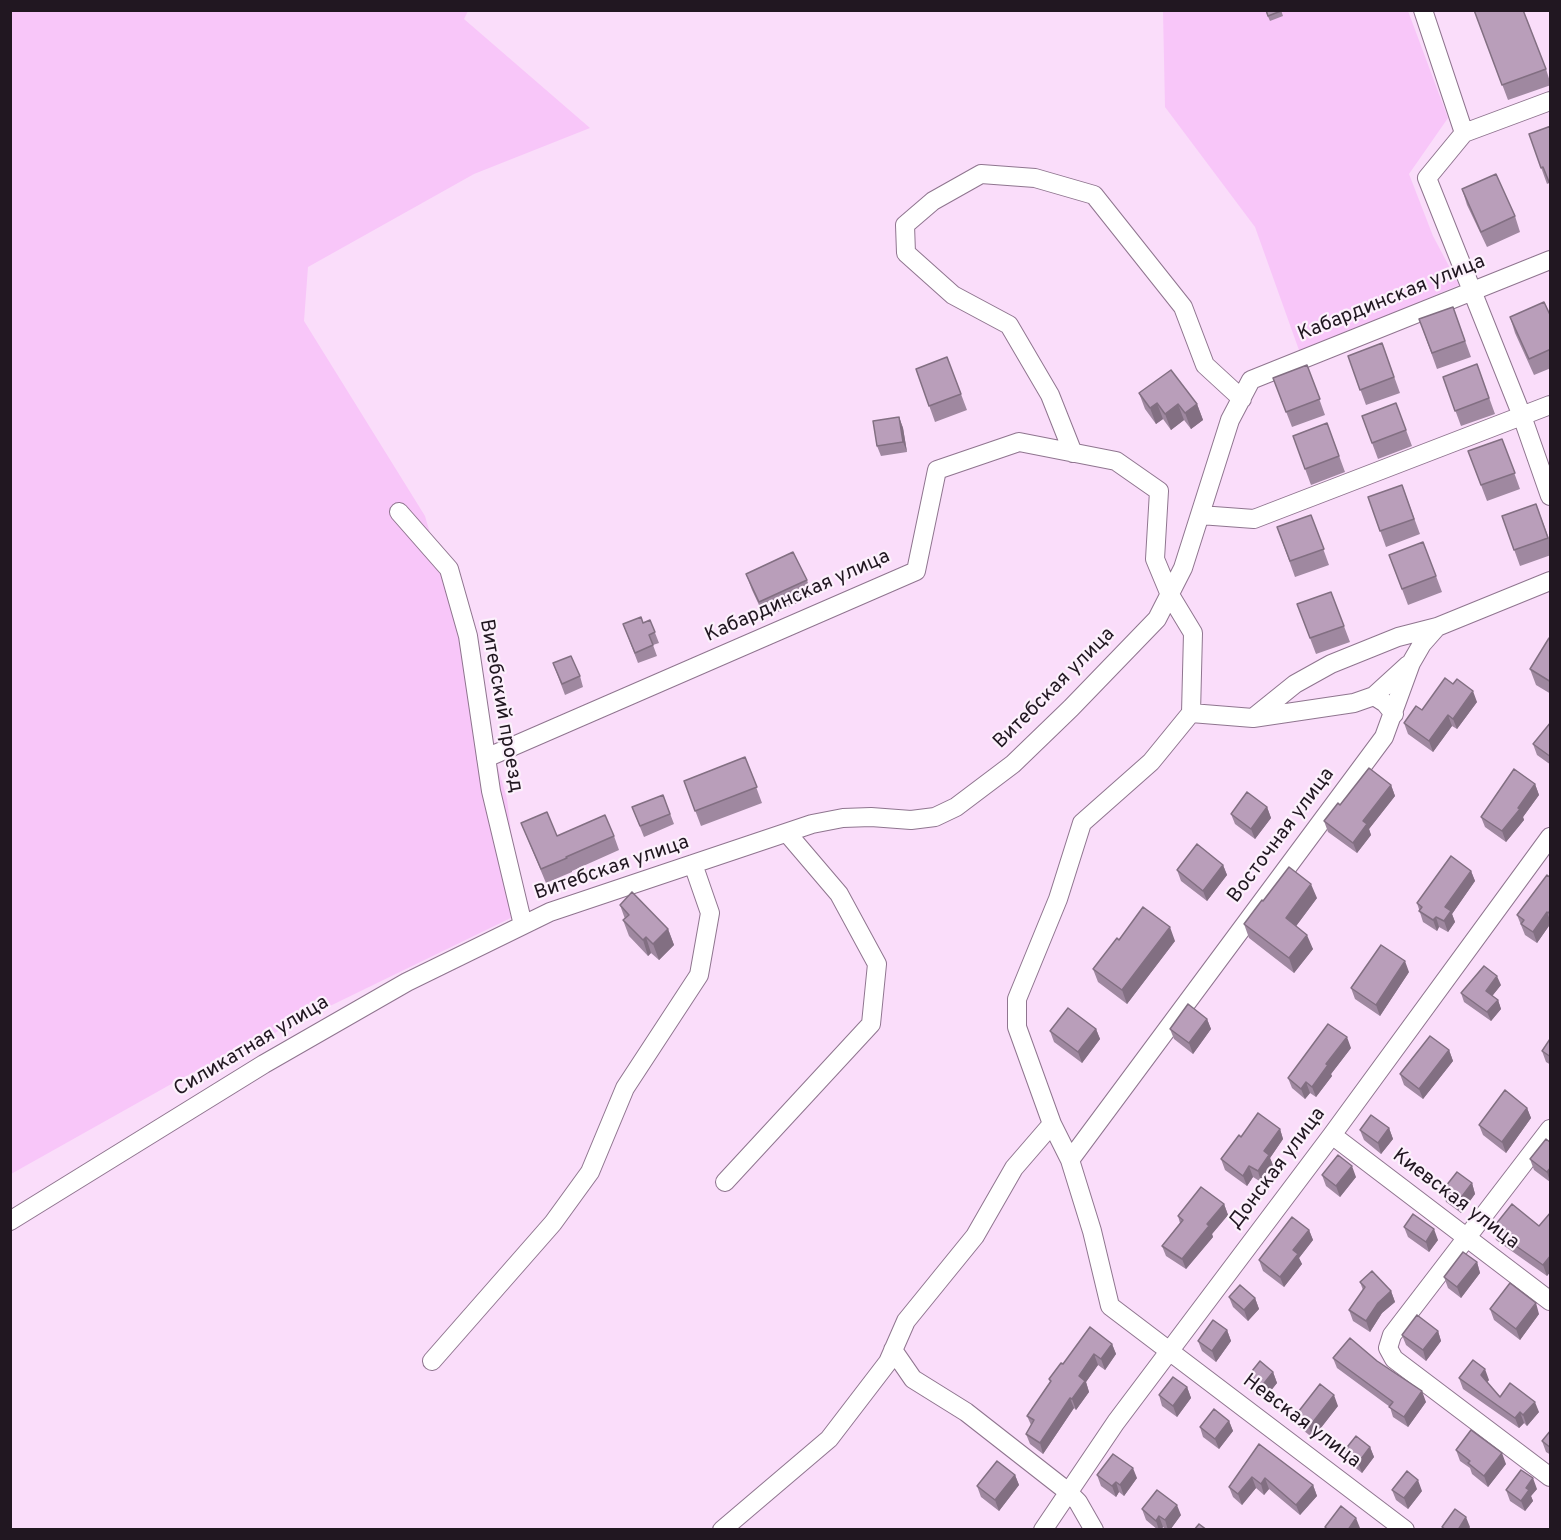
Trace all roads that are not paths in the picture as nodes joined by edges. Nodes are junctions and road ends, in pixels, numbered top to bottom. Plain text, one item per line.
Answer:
1 (1423, 10) edge
2 (1551, 101) edge
3 (1464, 133) junction
4 (1551, 260) edge
5 (1472, 290) junction
6 (1251, 380) joint
7 (1242, 399) junction
8 (1551, 405) edge
9 (1522, 416) junction
10 (1073, 453) junction
11 (1551, 496) edge
12 (399, 512) dead end
13 (1200, 515) junction
14 (1551, 581) edge
15 (1170, 595) junction
16 (1437, 627) junction
17 (1411, 663) junction
18 (1374, 696) junction
19 (1191, 713) junction
20 (1394, 714) junction
21 (1253, 718) junction
22 (486, 758) junction
23 (787, 832) junction
24 (1551, 837) edge
25 (693, 864) junction
26 (524, 925) junction
27 (1052, 1124) junction
28 (1551, 1129) edge
29 (1332, 1135) junction
30 (1070, 1160) junction
31 (725, 1182) dead end
32 (10, 1221) edge
33 (1467, 1237) junction
34 (1551, 1301) edge
35 (893, 1350) junction
36 (1170, 1350) junction
37 (432, 1361) dead end
38 (1551, 1477) edge
39 (1067, 1491) junction
40 (722, 1530) edge
41 (1042, 1530) edge
42 (1094, 1530) edge
43 (1405, 1530) edge

1 - 3 street
2 - 3 street
3 - 5 street
4 - 5 street, Кабардинская улица
5 - 6 street, Кабардинская улица
5 - 9 street
6 - 7 street, Витебская улица
7 - 10 street
7 - 13 street, Витебская улица
8 - 9 street
9 - 11 street
9 - 13 street
10 - 15 street, Кабардинская улица
10 - 22 street, Кабардинская улица
12 - 22 street, Витебский проезд
13 - 15 street, Витебская улица
14 - 16 street, Восточная улица
15 - 19 street
15 - 23 street, Витебская улица
16 - 17 street, Восточная улица
16 - 21 street
17 - 18 street
17 - 20 street, Восточная улица
18 - 20 street
18 - 21 street
19 - 21 street
19 - 27 street, Невская улица
20 - 30 street, Восточная улица
22 - 26 street, Витебский проезд
23 - 25 street, Витебская улица
23 - 31 street
24 - 29 street, Донская улица
25 - 26 street, Витебская улица
25 - 37 street
26 - 32 street, Силикатная улица
27 - 30 street, Невская улица
27 - 35 street
28 - 33 street
29 - 33 street, Киевская улица
29 - 36 street, Донская улица
30 - 36 street, Невская улица
33 - 34 street, Киевская улица
33 - 38 street
35 - 39 street
35 - 40 street
36 - 39 street, Донская улица
36 - 43 street, Невская улица
39 - 41 street, Донская улица
39 - 42 street

